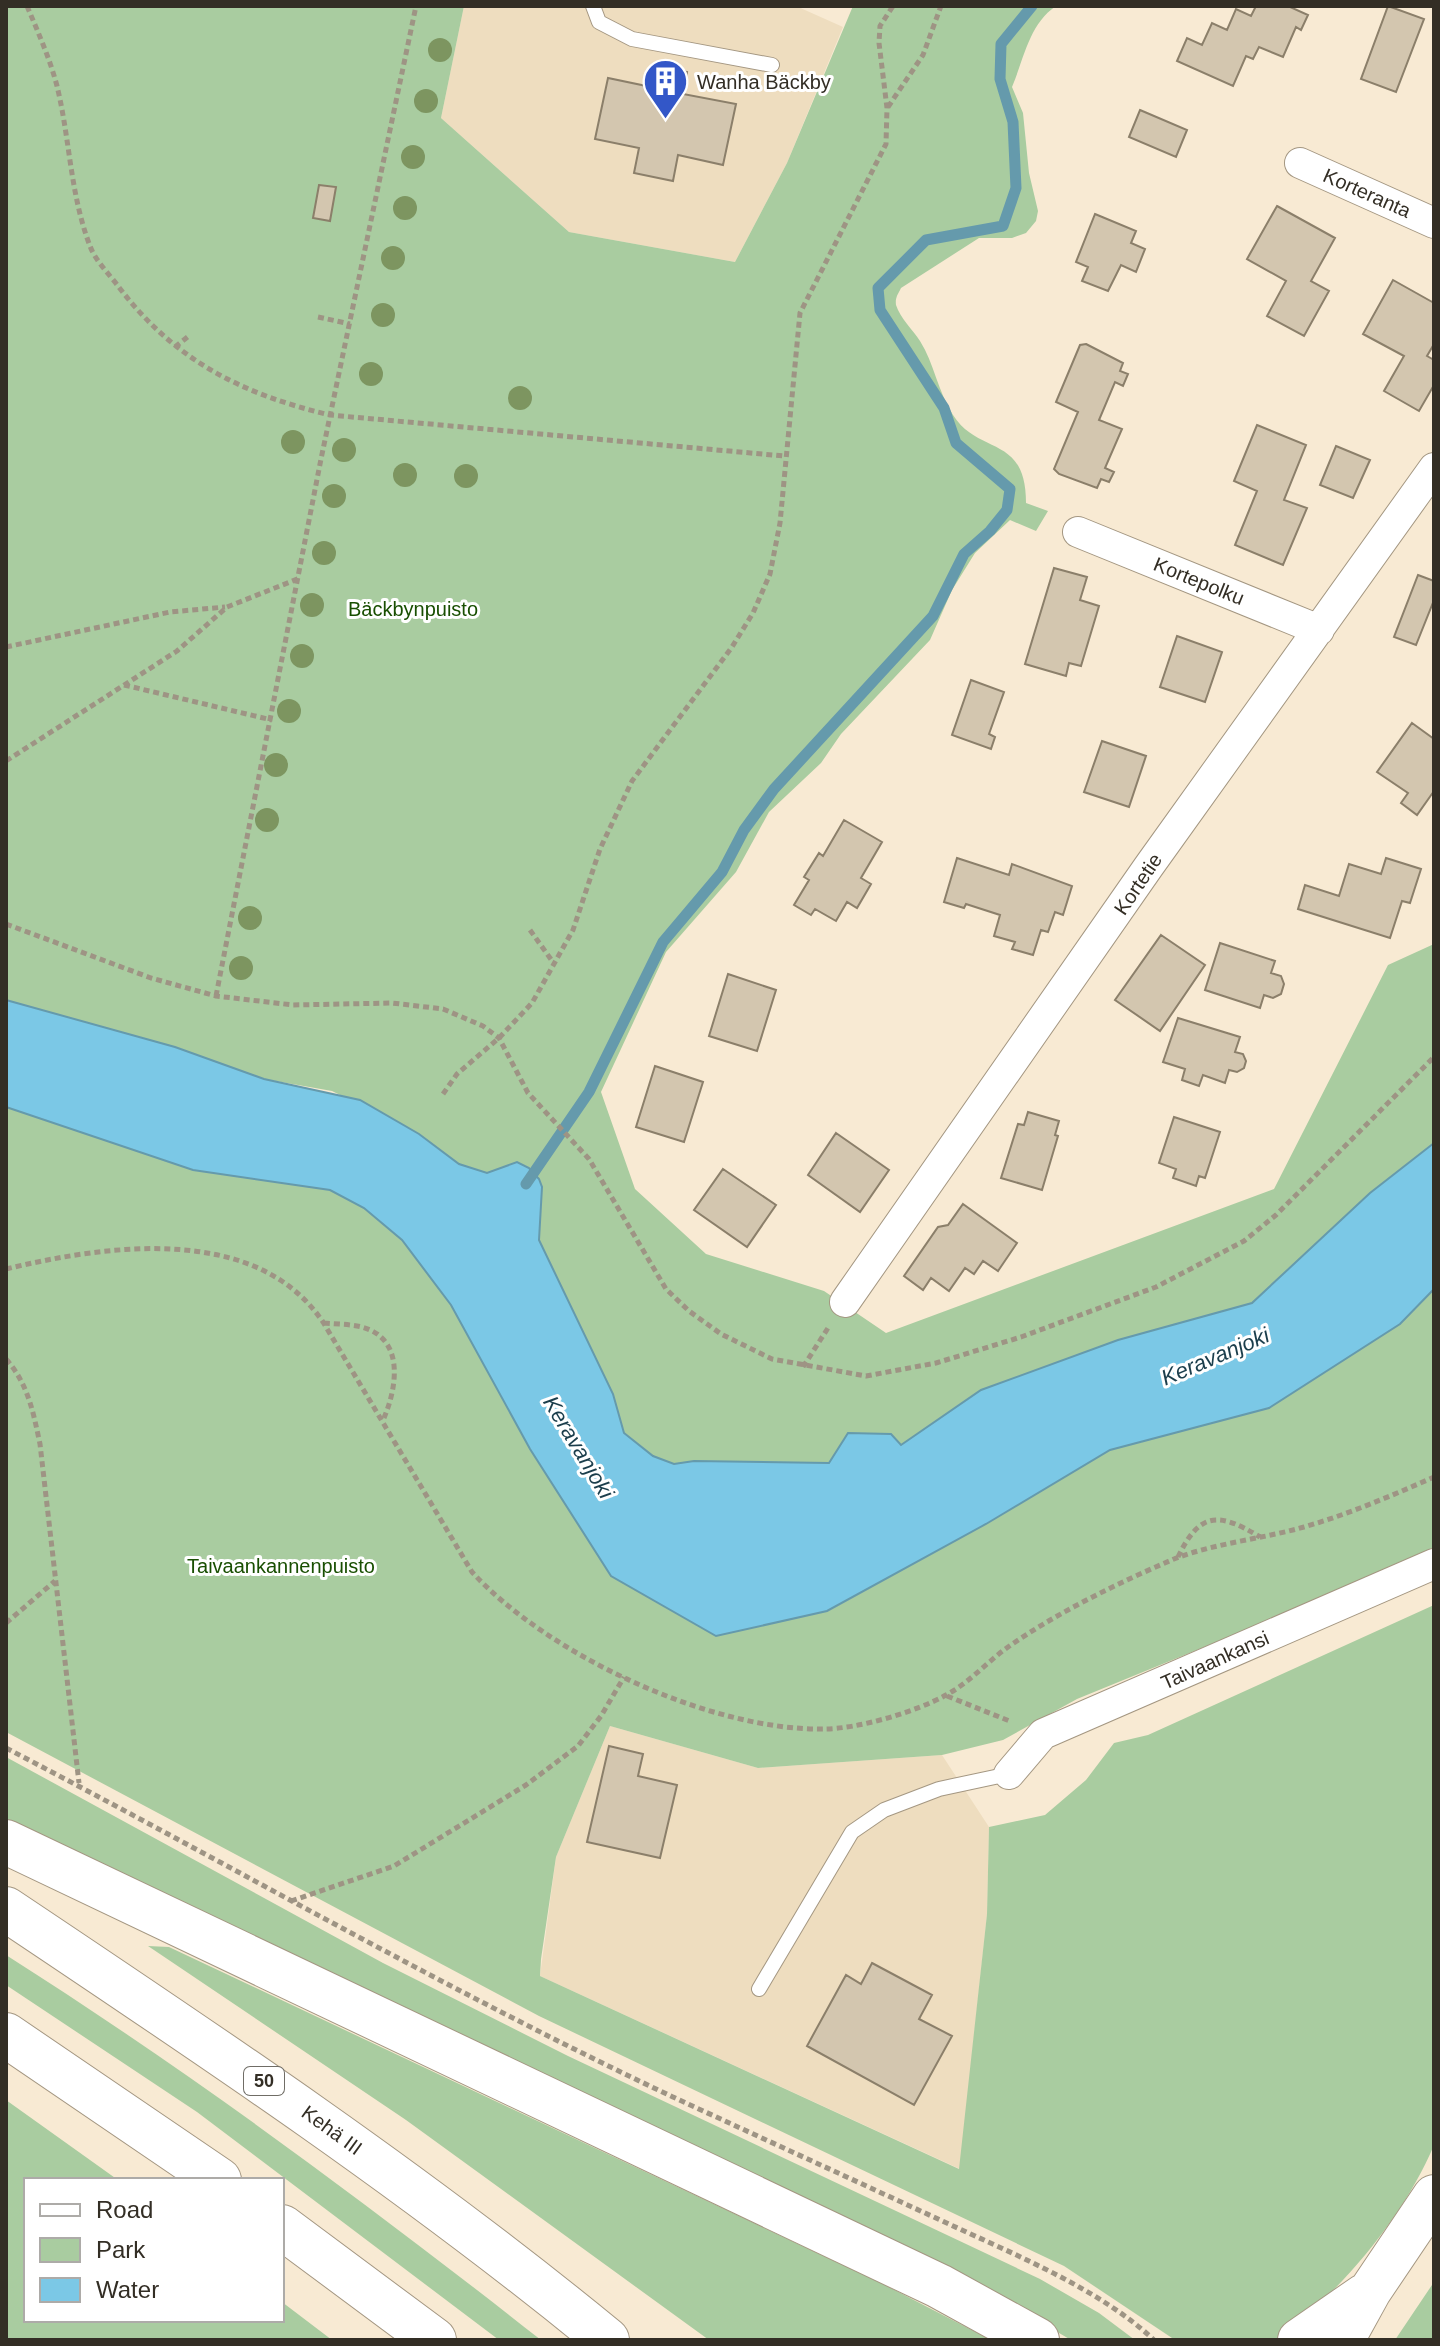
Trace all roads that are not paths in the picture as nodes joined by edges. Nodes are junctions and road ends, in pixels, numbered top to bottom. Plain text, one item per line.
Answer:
1 (593, 6) edge
2 (772, 65) dead end
3 (1300, 163) dead end
4 (1434, 223) edge
5 (1434, 468) edge
6 (1078, 532) dead end
7 (1319, 630) junction
8 (845, 1302) road end
9 (1434, 1564) edge
10 (1009, 1774) joint
11 (6, 1842) edge
12 (6, 1909) edge
13 (759, 1989) dead end
14 (6, 2035) edge
15 (216, 2178) edge
16 (1434, 2196) edge
17 (284, 2228) edge
18 (1370, 2291) junction
19 (434, 2340) edge
20 (607, 2340) edge
21 (1037, 2340) edge
22 (1299, 2340) edge
23 (1343, 2340) edge

1 - 2 lane
3 - 4 street, Korteranta
5 - 7 street, Kortetie
6 - 7 street, Kortepolku
7 - 8 street, Kortetie
9 - 10 street, Taivaankansi
10 - 13 lane
11 - 21 highway
12 - 20 highway, Kehä III / 50
14 - 15 highway
16 - 18 street
17 - 19 highway
18 - 22 street
18 - 23 street

